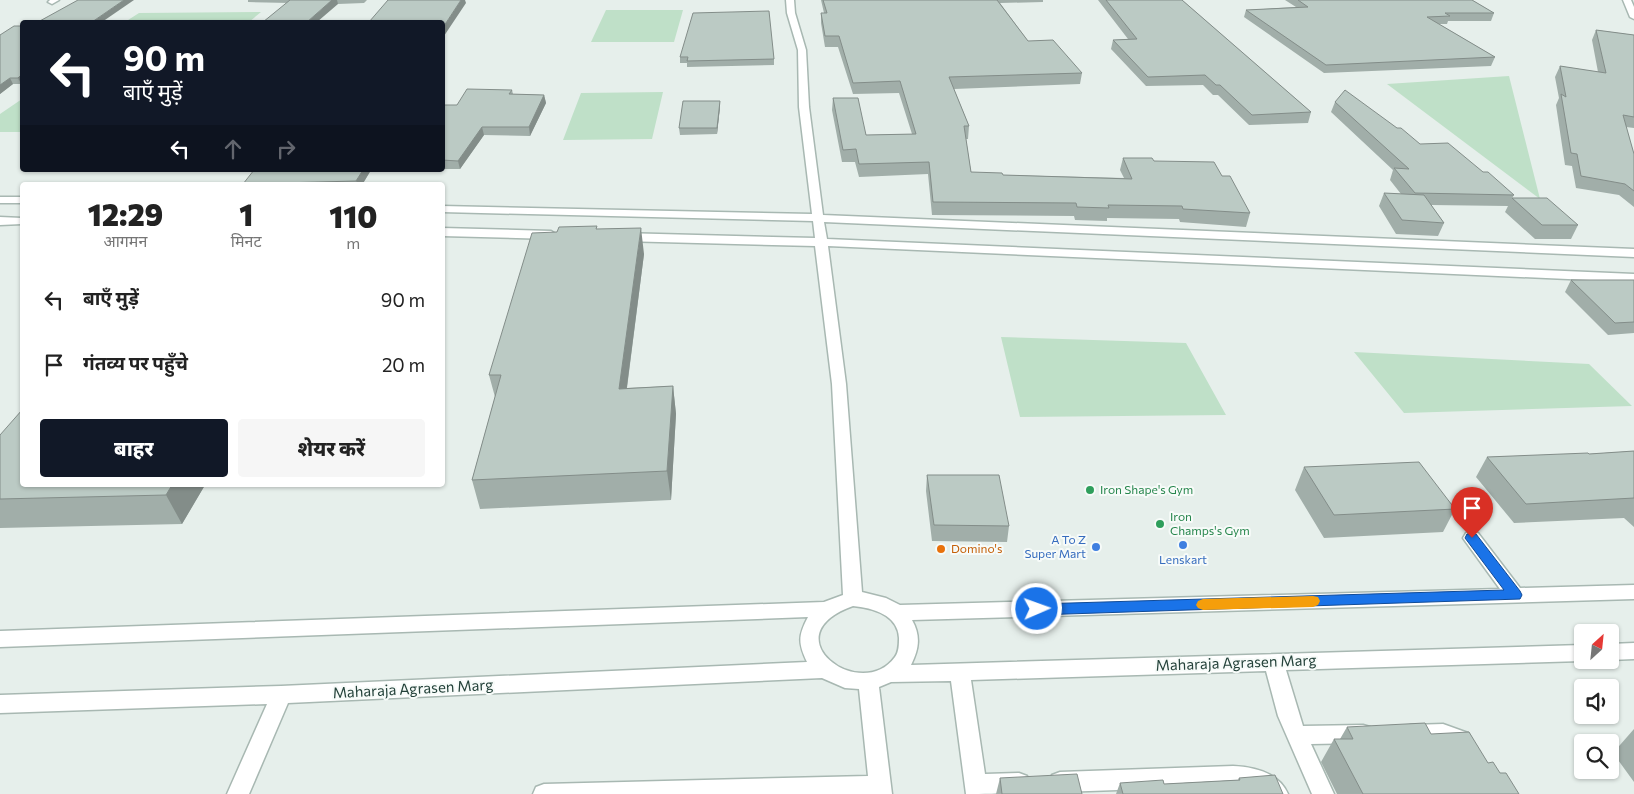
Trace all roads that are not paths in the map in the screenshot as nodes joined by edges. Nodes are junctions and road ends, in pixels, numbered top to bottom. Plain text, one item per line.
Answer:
1 (790, 0) edge
2 (1627, 0) edge
3 (1634, 17) edge
4 (0, 200) edge
5 (20, 200) edge
6 (445, 210) edge
7 (818, 218) junction
8 (0, 221) edge
9 (20, 221) edge
10 (445, 232) edge
11 (562, 235) edge
12 (612, 236) edge
13 (1264, 237) junction
14 (821, 242) junction
15 (1634, 253) edge
16 (1275, 262) junction
17 (1634, 278) edge
18 (1472, 538) dead end
19 (1634, 592) edge
20 (1515, 595) junction
21 (853, 599) junction
22 (824, 609) junction
23 (897, 614) junction
24 (0, 639) edge
25 (1634, 651) edge
26 (1574, 652) edge
27 (1619, 652) edge
28 (1274, 662) junction
29 (826, 670) junction
30 (960, 672) junction
31 (890, 674) junction
32 (868, 681) junction
33 (281, 695) junction
34 (0, 704) edge
35 (1296, 735) junction
36 (1474, 758) edge
37 (1098, 788) edge
38 (976, 789) edge
39 (880, 790) edge
40 (238, 794) edge
41 (544, 794) edge
42 (1277, 794) edge
43 (1323, 794) edge

1 - 7 street
2 - 3 street
4 - 5 street
6 - 7 street
7 - 13 street
7 - 14 street
8 - 9 street
10 - 11 street
12 - 14 street
13 - 15 street
13 - 16 street
14 - 16 street
14 - 21 street
16 - 17 street
18 - 20 street
19 - 20 street
20 - 23 street
21 - 22 street
21 - 23 street
22 - 24 street
22 - 29 street, Maharaja Agrasen Marg
23 - 31 street, Maharaja Agrasen Marg
25 - 27 street
26 - 28 street, Maharaja Agrasen Marg
28 - 30 street, Maharaja Agrasen Marg
28 - 35 street
29 - 32 street, Maharaja Agrasen Marg
29 - 33 street, Maharaja Agrasen Marg
30 - 31 street, Maharaja Agrasen Marg
30 - 38 street
31 - 32 street, Maharaja Agrasen Marg
32 - 39 street
33 - 34 street, Maharaja Agrasen Marg
33 - 40 street
35 - 36 street
35 - 43 street
37 - 38 street
37 - 42 street
39 - 41 street

